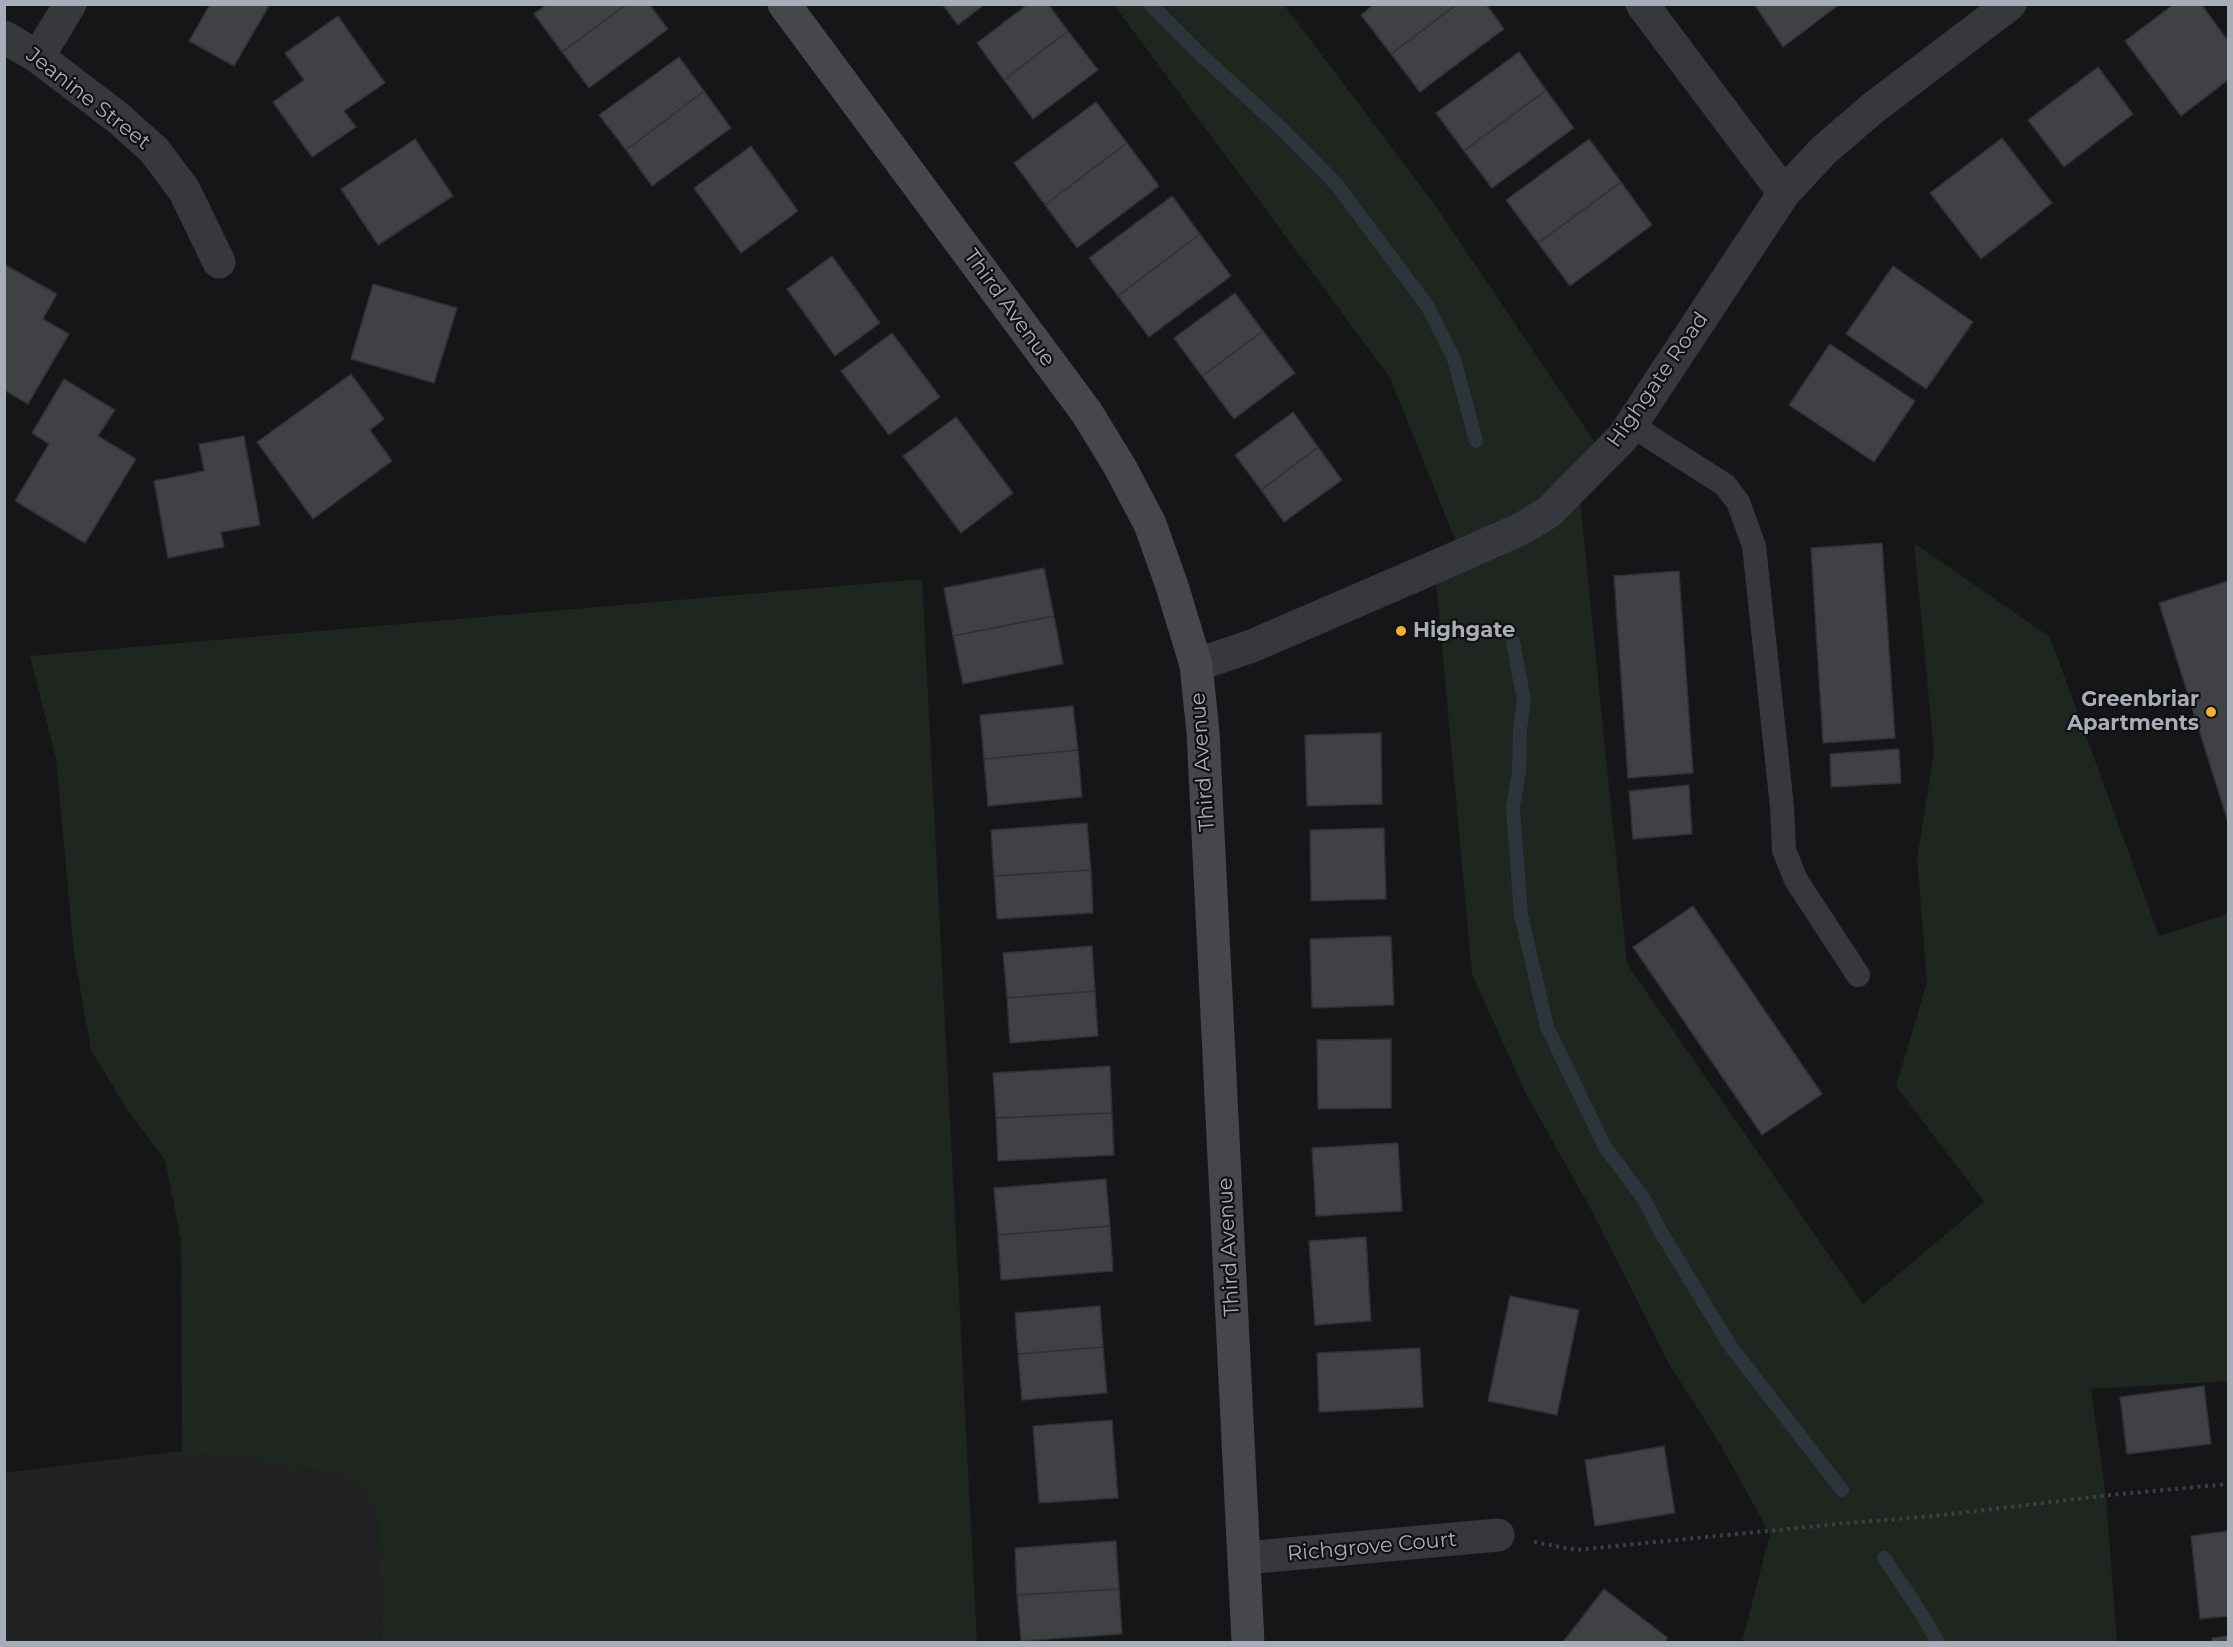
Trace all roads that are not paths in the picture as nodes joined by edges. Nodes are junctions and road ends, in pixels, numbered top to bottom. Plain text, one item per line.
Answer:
1 (70, 4) edge
2 (784, 4) edge
3 (1642, 4) edge
4 (2010, 4) edge
5 (4, 37) edge
6 (38, 57) junction
7 (1784, 193) junction
8 (219, 262) dead end
9 (1631, 424) junction
10 (1196, 665) junction
11 (1858, 975) dead end
12 (1498, 1535) road end
13 (1245, 1558) junction
14 (1248, 1642) edge

1 - 6 street
2 - 10 street, Third Avenue
3 - 7 street
4 - 7 street, Highgate Road
5 - 6 street, Jeanine Street
6 - 8 street, Jeanine Street
7 - 9 street, Highgate Road
9 - 10 street, Highgate Road
9 - 11 lane
10 - 13 street, Third Avenue
12 - 13 street, Richgrove Court
13 - 14 street, Third Avenue

